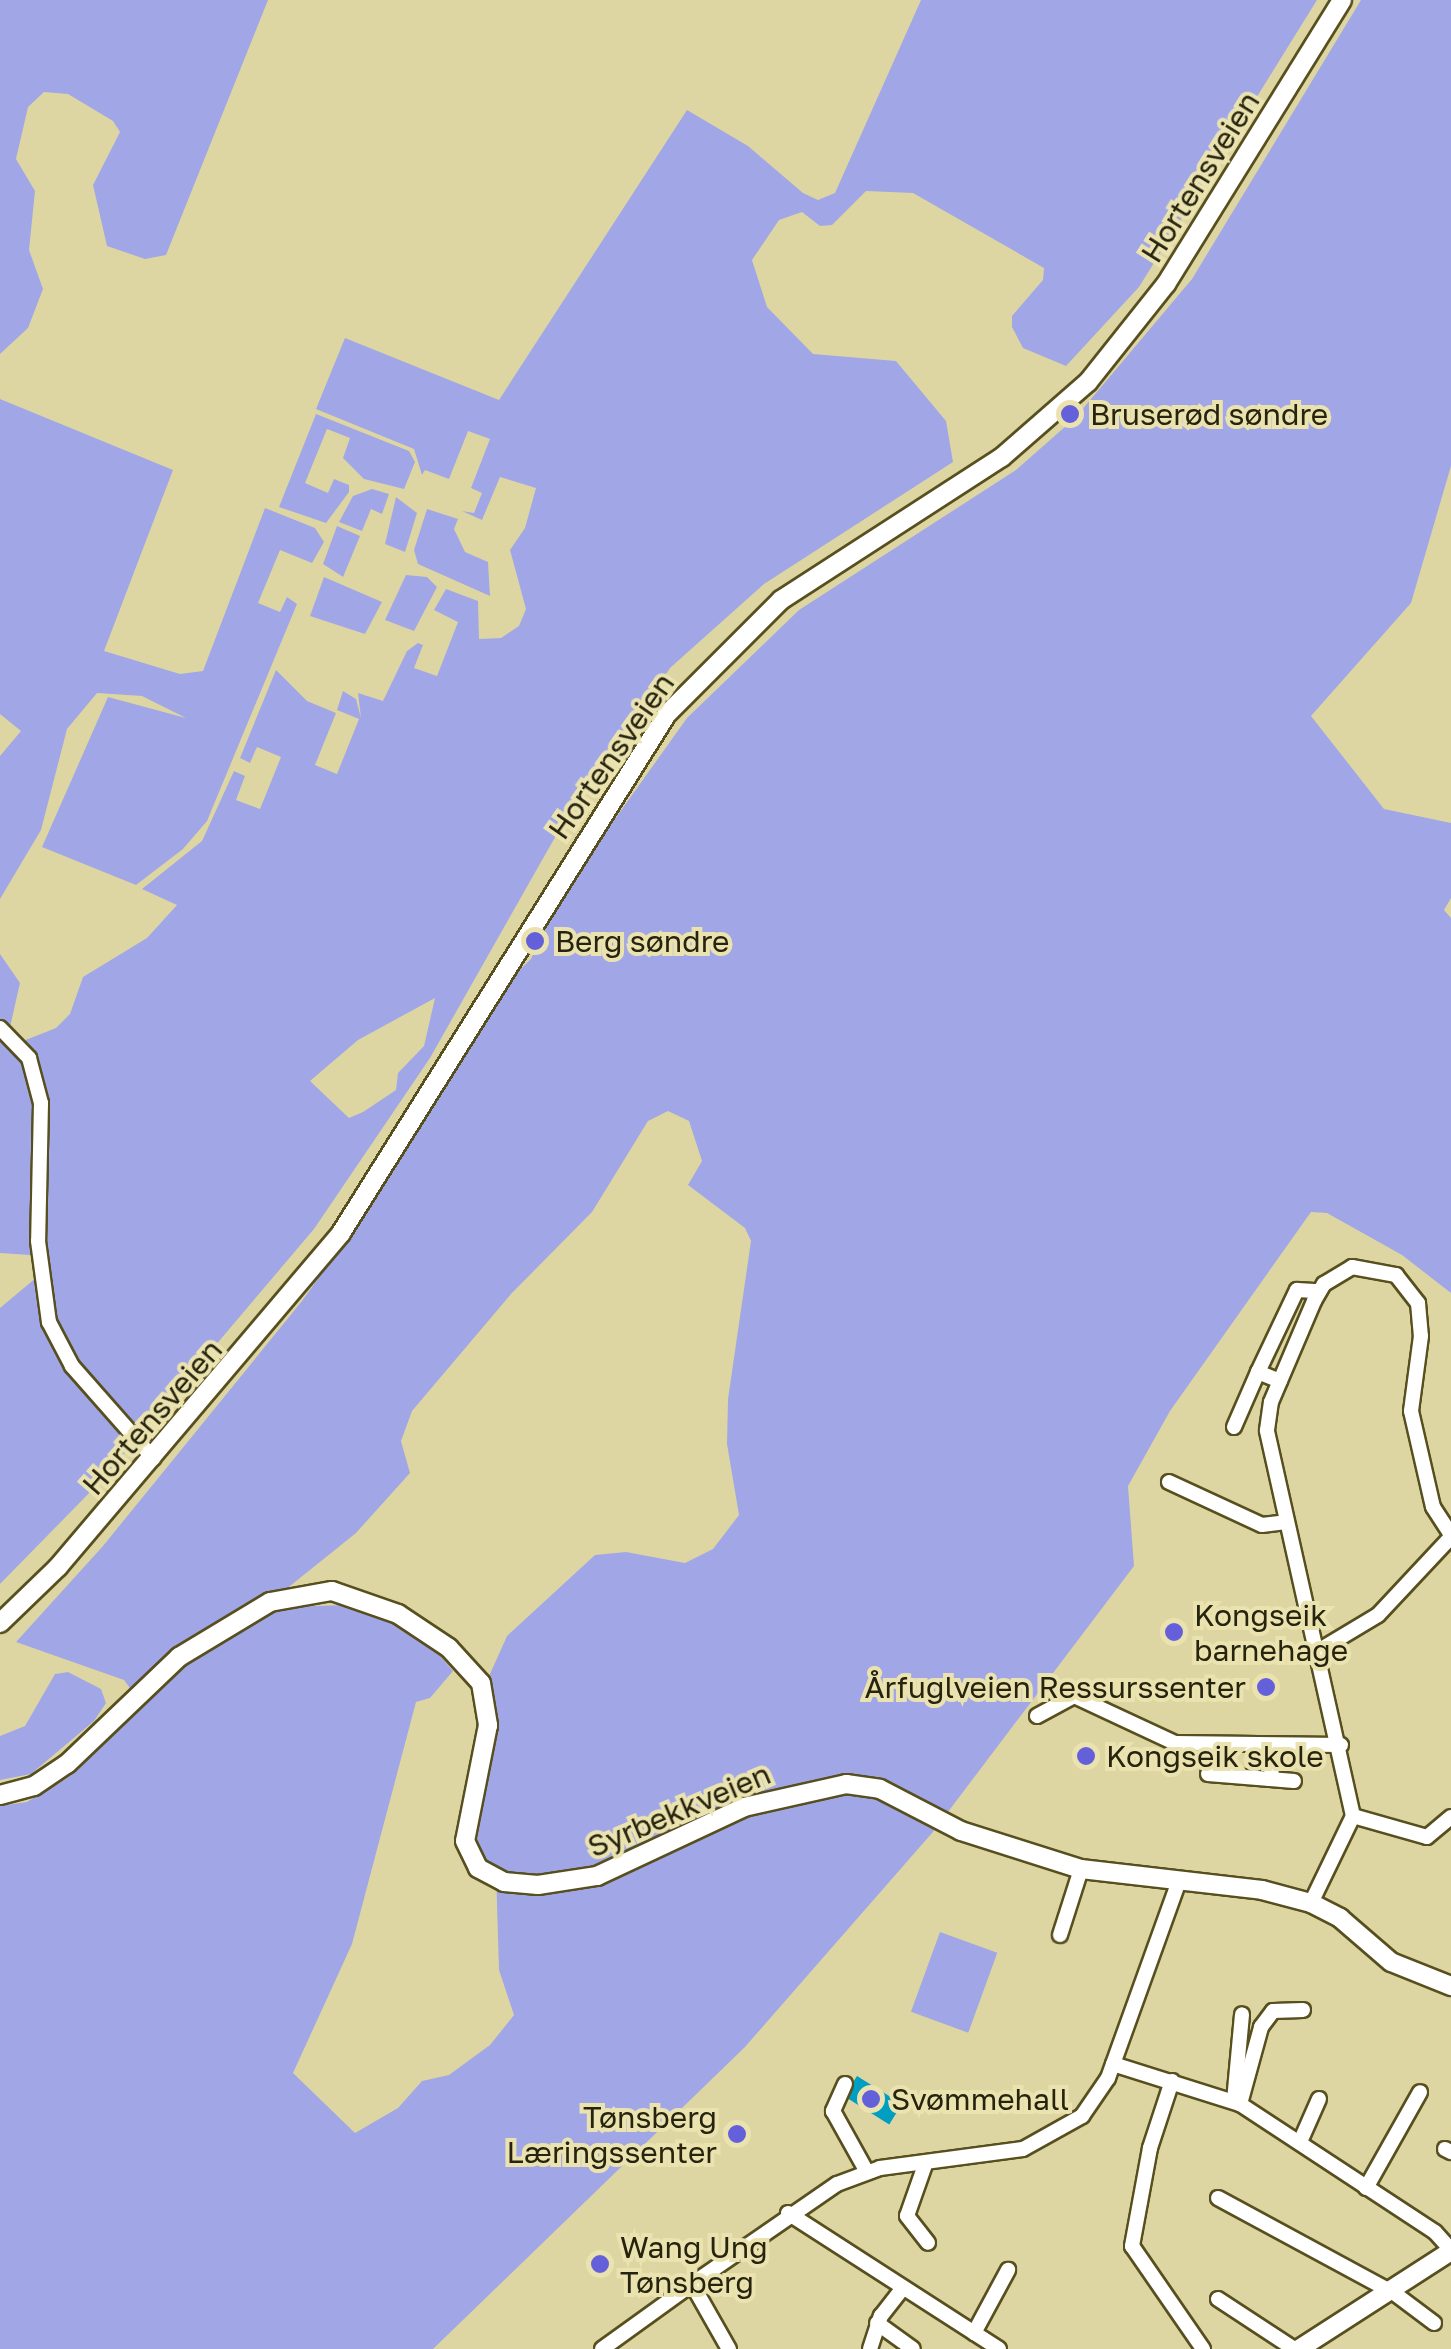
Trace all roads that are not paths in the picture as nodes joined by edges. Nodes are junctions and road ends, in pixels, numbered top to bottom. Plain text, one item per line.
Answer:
1 (1342, 0) edge
2 (0, 1028) edge
3 (1319, 1291) junction
4 (1258, 1372) junction
5 (1280, 1381) junction
6 (1234, 1427) dead end
7 (153, 1458) junction
8 (1169, 1482) dead end
9 (1286, 1522) junction
10 (1451, 1536) edge
11 (0, 1623) edge
12 (1318, 1651) junction
13 (1037, 1716) dead end
14 (1341, 1745) junction
15 (1276, 1748) junction
16 (1208, 1774) dead end
17 (1270, 1778) junction
18 (1294, 1781) dead end
19 (0, 1795) edge
20 (1354, 1816) junction
21 (1451, 1817) edge
22 (1081, 1869) junction
23 (1178, 1881) junction
24 (1311, 1903) junction
25 (1060, 1936) dead end
26 (1451, 1986) edge
27 (1303, 2010) dead end
28 (1242, 2014) dead end
29 (1113, 2064) junction
30 (1172, 2081) junction
31 (844, 2084) dead end
32 (1420, 2092) dead end
33 (1319, 2100) dead end
34 (1237, 2102) junction
35 (1300, 2142) junction
36 (926, 2162) junction
37 (867, 2172) junction
38 (1366, 2188) junction
39 (1218, 2198) dead end
40 (788, 2213) junction
41 (928, 2243) dead end
42 (1451, 2251) edge
43 (1008, 2270) dead end
44 (692, 2284) junction
45 (902, 2288) junction
46 (1386, 2293) junction
47 (1218, 2299) dead end
48 (1434, 2323) dead end
49 (878, 2324) junction
50 (974, 2334) junction
51 (602, 2349) edge
52 (728, 2349) edge
53 (870, 2349) edge
54 (913, 2349) edge
55 (999, 2349) edge
56 (1203, 2349) edge
57 (1296, 2349) edge

1 - 7 main road, Hortensveien
2 - 7 street
3 - 4 street
3 - 5 street
3 - 10 street
4 - 5 street
4 - 6 street
5 - 9 street
7 - 11 main road, Hortensveien
8 - 9 street
9 - 12 street
10 - 12 street
12 - 14 street
13 - 15 street
14 - 15 street
14 - 20 street
15 - 17 street
16 - 17 street
17 - 18 street
19 - 22 main road, Syrbekkveien
20 - 21 street
20 - 24 street
22 - 23 main road, Syrbekkveien
22 - 25 street
23 - 24 main road, Syrbekkveien
23 - 29 street
24 - 26 main road, Syrbekkveien
27 - 34 street
28 - 34 street
29 - 30 street
29 - 36 street
30 - 34 street
30 - 56 street
31 - 37 street
32 - 38 street
33 - 35 street
34 - 35 street
35 - 38 street
36 - 37 street
36 - 41 street
37 - 40 street
38 - 42 street
39 - 46 street
40 - 44 street
40 - 45 street
42 - 46 main road
43 - 50 street
44 - 51 street
44 - 52 street
45 - 49 street
45 - 50 street
46 - 48 street
46 - 57 main road
47 - 57 street
49 - 53 street
49 - 54 street
50 - 55 street

